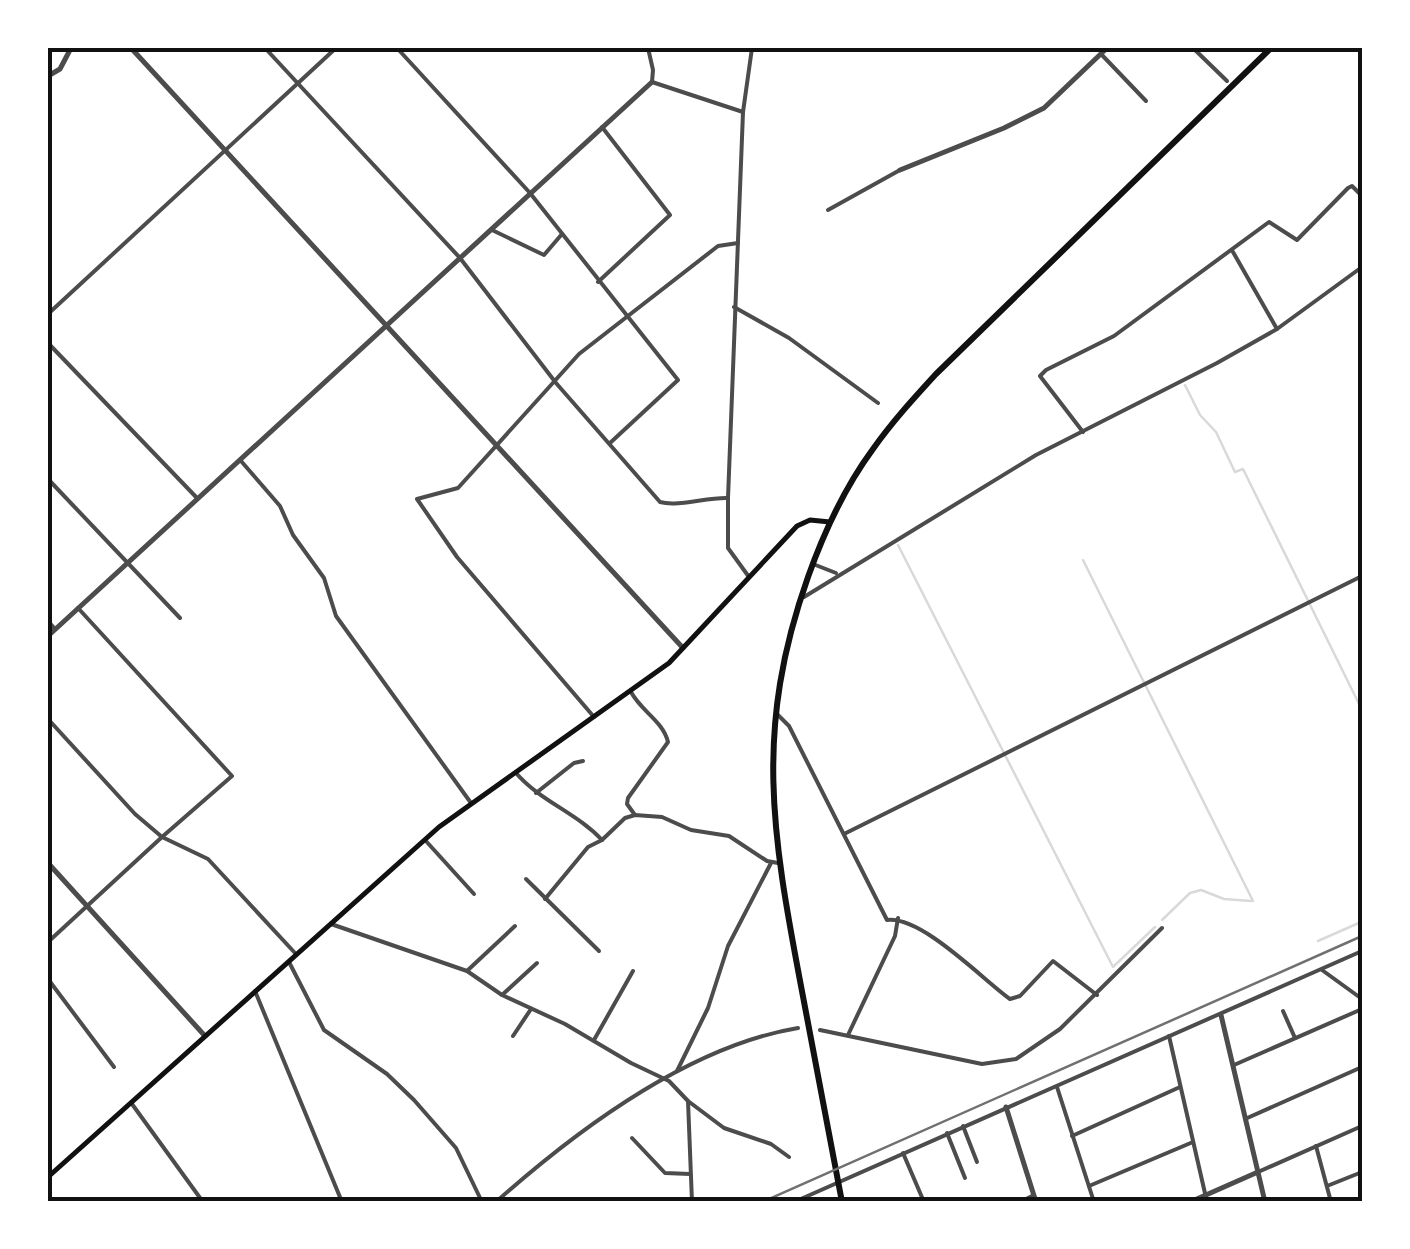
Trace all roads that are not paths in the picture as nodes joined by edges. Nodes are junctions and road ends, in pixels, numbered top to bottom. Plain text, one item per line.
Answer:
1 (71, 48) edge
2 (130, 48) edge
3 (265, 48) edge
4 (336, 48) edge
5 (396, 48) edge
6 (648, 48) edge
7 (752, 48) edge
8 (1107, 48) edge
9 (1193, 48) edge
10 (1272, 48) edge
11 (1101, 54) junction
12 (48, 76) edge
13 (1227, 81) dead end
14 (652, 82) junction
15 (297, 83) junction
16 (1146, 101) dead end
17 (743, 112) junction
18 (602, 127) junction
19 (226, 150) junction
20 (900, 170) joint
21 (530, 193) junction
22 (1362, 196) edge
23 (828, 210) dead end
24 (491, 230) junction
25 (562, 234) junction
26 (738, 243) junction
27 (1233, 252) junction
28 (460, 258) junction
29 (1362, 267) edge
30 (598, 282) junction
31 (734, 307) junction
32 (48, 314) edge
33 (626, 317) junction
34 (386, 326) junction
35 (1277, 329) junction
36 (48, 344) edge
37 (556, 383) junction
38 (878, 403) dead end
39 (1083, 432) junction
40 (608, 444) junction
41 (498, 446) junction
42 (240, 460) junction
43 (48, 479) edge
44 (728, 498) junction
45 (197, 499) junction
46 (830, 522) junction
47 (126, 564) junction
48 (813, 564) junction
49 (840, 573) junction
50 (1362, 576) edge
51 (749, 577) junction
52 (800, 600) junction
53 (78, 608) junction
54 (180, 618) dead end
55 (48, 622) edge
56 (55, 630) junction
57 (48, 636) edge
58 (683, 648) junction
59 (631, 692) junction
60 (775, 714) junction
61 (594, 717) junction
62 (48, 719) edge
63 (583, 761) dead end
64 (515, 772) junction
65 (536, 794) junction
66 (471, 803) junction
67 (634, 815) junction
68 (844, 834) junction
69 (162, 836) junction
70 (426, 840) junction
71 (602, 840) junction
72 (48, 863) edge
73 (774, 863) junction
74 (526, 879) dead end
75 (474, 894) dead end
76 (545, 899) junction
77 (87, 906) junction
78 (898, 918) junction
79 (330, 924) junction
80 (516, 926) dead end
81 (1162, 928) dead end
82 (48, 942) edge
83 (599, 951) dead end
84 (1362, 951) edge
85 (296, 954) junction
86 (288, 960) junction
87 (537, 963) dead end
88 (1322, 968) junction
89 (468, 971) junction
90 (633, 971) dead end
91 (48, 978) edge
92 (255, 991) junction
93 (502, 995) junction
94 (1097, 995) junction
95 (1362, 999) edge
96 (531, 1009) junction
97 (1362, 1009) edge
98 (1283, 1011) dead end
99 (1220, 1015) junction
100 (798, 1028) dead end
101 (820, 1030) dead end
102 (848, 1035) junction
103 (205, 1036) junction
104 (513, 1036) dead end
105 (1170, 1036) junction
106 (1295, 1038) junction
107 (594, 1040) junction
108 (1231, 1066) junction
109 (114, 1067) dead end
110 (1362, 1067) edge
111 (677, 1071) junction
112 (662, 1079) junction
113 (1180, 1087) junction
114 (1056, 1088) junction
115 (688, 1101) junction
116 (131, 1102) junction
117 (1006, 1107) junction
118 (1245, 1119) junction
119 (963, 1126) junction
120 (1362, 1126) edge
121 (947, 1134) junction
122 (1072, 1136) junction
123 (632, 1138) dead end
124 (1193, 1142) junction
125 (1316, 1146) junction
126 (903, 1153) junction
127 (789, 1157) dead end
128 (977, 1162) dead end
129 (1258, 1172) junction
130 (1362, 1172) edge
131 (690, 1174) junction
132 (48, 1177) edge
133 (965, 1178) dead end
134 (1089, 1186) junction
135 (1327, 1186) junction
136 (1035, 1198) edge
137 (1207, 1198) edge
138 (203, 1202) edge
139 (342, 1202) edge
140 (482, 1202) edge
141 (496, 1202) edge
142 (692, 1202) edge
143 (794, 1202) edge
144 (842, 1202) edge
145 (924, 1202) edge
146 (1020, 1202) edge
147 (1094, 1202) edge
148 (1190, 1202) edge
149 (1266, 1202) edge
150 (1331, 1202) edge

1 - 12 street
2 - 19 street
3 - 15 street
4 - 15 street
5 - 21 street
6 - 14 street
7 - 17 street
8 - 11 street
9 - 13 street
10 - 46 highway
11 - 16 street
11 - 20 street
14 - 17 street
14 - 18 street
15 - 19 street
15 - 28 street
17 - 26 street
18 - 21 street
18 - 30 street
19 - 32 street
19 - 34 street
20 - 23 street
21 - 24 street
21 - 25 street
22 - 27 street
24 - 25 street
24 - 28 street
25 - 30 street
26 - 31 street
26 - 33 street
27 - 35 street
27 - 39 street
28 - 34 street
28 - 37 street
29 - 35 street
30 - 33 street
31 - 38 street
31 - 44 street
33 - 37 street
33 - 40 street
34 - 41 street
34 - 42 street
35 - 39 street
36 - 45 street
37 - 40 street
37 - 41 street
39 - 49 street
40 - 44 street
41 - 58 street
41 - 61 street
42 - 45 street
42 - 66 street
43 - 47 street
44 - 51 street
45 - 47 street
46 - 48 highway
46 - 51 main road
47 - 53 street
47 - 54 street
48 - 49 street
48 - 52 highway
49 - 52 street
50 - 68 street
51 - 58 main road
52 - 60 highway
53 - 56 street
53 - 69 street
55 - 56 street
56 - 57 street
58 - 59 main road
59 - 61 main road
59 - 67 street
60 - 68 street
60 - 73 highway
61 - 64 main road
62 - 69 street
63 - 65 street
64 - 65 street
64 - 66 main road
65 - 71 street
66 - 70 main road
67 - 71 street
67 - 73 street
68 - 78 street
69 - 77 street
69 - 85 street
70 - 75 street
70 - 79 main road
71 - 76 street
72 - 77 street
73 - 111 street
73 - 144 highway
74 - 76 street
76 - 83 street
77 - 82 street
77 - 103 street
78 - 94 street
78 - 102 street
79 - 85 main road
79 - 89 street
80 - 89 street
81 - 94 street
84 - 88 street
85 - 86 main road
86 - 92 main road
86 - 140 street
87 - 93 street
88 - 95 street
88 - 99 street
89 - 93 street
90 - 107 street
91 - 109 street
92 - 103 main road
92 - 139 street
93 - 96 street
94 - 102 street
96 - 104 street
96 - 107 street
97 - 106 street
98 - 106 street
99 - 105 street
99 - 108 street
100 - 111 street
101 - 102 street
103 - 116 main road
105 - 113 street
105 - 114 street
106 - 108 street
107 - 112 street
108 - 118 street
110 - 118 street
111 - 112 street
112 - 115 street
112 - 141 street
113 - 122 street
113 - 124 street
114 - 117 street
114 - 122 street
115 - 127 street
115 - 131 street
116 - 132 main road
116 - 138 street
117 - 119 street
117 - 136 street
118 - 129 street
119 - 121 street
119 - 128 street
120 - 125 street
121 - 126 street
121 - 133 street
122 - 134 street
123 - 131 street
124 - 134 street
124 - 137 street
125 - 129 street
125 - 135 street
126 - 143 street
126 - 145 street
129 - 137 street
129 - 149 street
130 - 135 street
131 - 142 street
134 - 147 street
135 - 150 street
136 - 146 street
137 - 148 street

